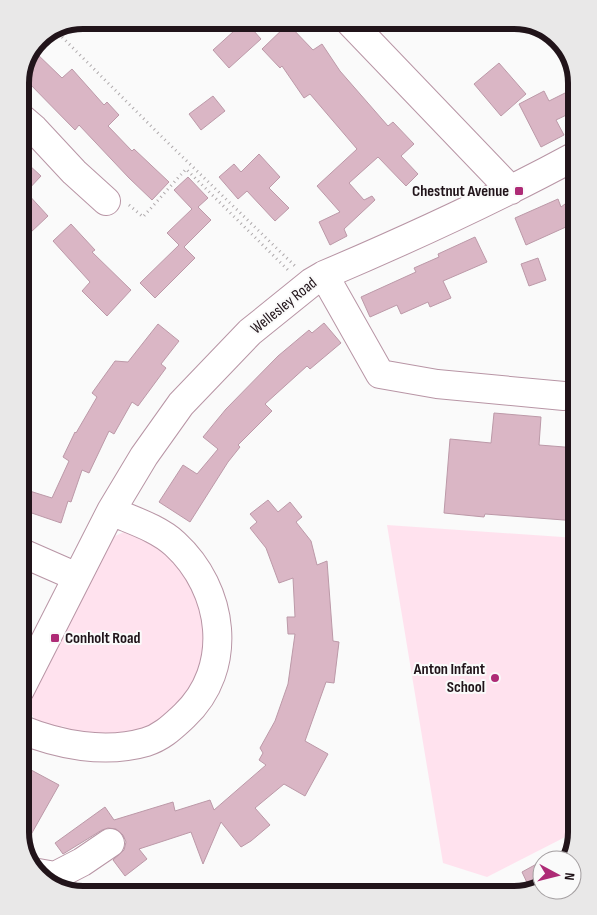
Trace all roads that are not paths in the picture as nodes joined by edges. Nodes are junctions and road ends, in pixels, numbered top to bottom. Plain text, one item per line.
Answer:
1 (357, 29) edge
2 (29, 125) edge
3 (568, 160) edge
4 (511, 190) junction
5 (106, 201) road end
6 (314, 281) junction
7 (564, 396) dead end
8 (110, 511) junction
9 (29, 556) edge
10 (76, 577) junction
11 (29, 672) edge
12 (29, 733) edge
13 (110, 842) dead end
14 (50, 875) edge

1 - 4 street
2 - 5 street
3 - 4 street, Wellesley Road
4 - 6 street, Wellesley Road
6 - 7 street
6 - 8 street, Wellesley Road
8 - 10 street, Wellesley Road
8 - 12 street
9 - 10 street
10 - 11 street, Wellesley Road
13 - 14 street

